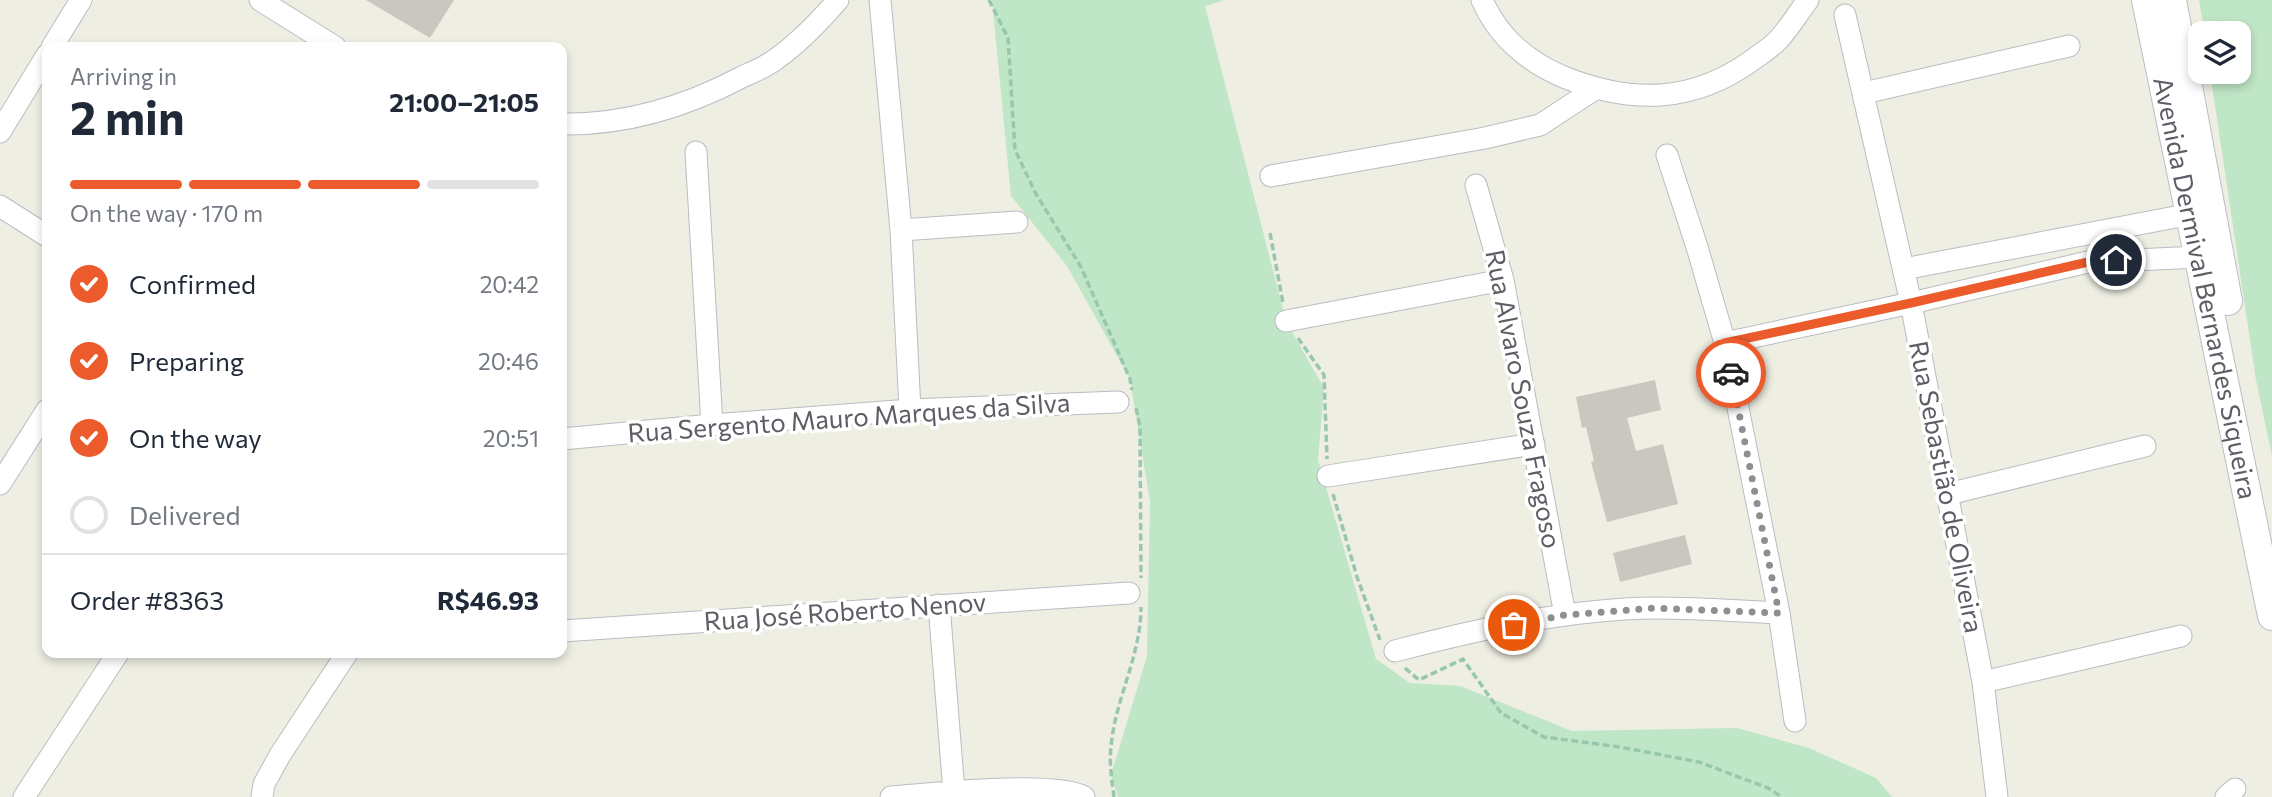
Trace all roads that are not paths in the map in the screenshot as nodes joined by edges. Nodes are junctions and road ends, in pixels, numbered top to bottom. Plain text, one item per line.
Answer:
1 (81, 0) edge
2 (260, 0) edge
3 (838, 0) edge
4 (880, 0) edge
5 (1482, 0) edge
6 (1808, 0) edge
7 (2146, 0) edge
8 (2172, 0) edge
9 (1845, 15) dead end
10 (55, 42) edge
11 (327, 42) edge
12 (2068, 47) dead end
13 (42, 63) edge
14 (1595, 89) junction
15 (1864, 93) junction
16 (567, 124) edge
17 (0, 132) edge
18 (696, 152) dead end
19 (1667, 155) dead end
20 (1271, 176) dead end
21 (1476, 185) dead end
22 (0, 206) edge
23 (2191, 214) junction
24 (1017, 222) dead end
25 (901, 230) junction
26 (42, 233) edge
27 (2200, 257) junction
28 (1904, 270) junction
29 (1503, 280) junction
30 (1911, 303) junction
31 (1286, 321) road end
32 (1725, 343) junction
33 (1118, 401) dead end
34 (910, 410) junction
35 (42, 418) edge
36 (712, 425) junction
37 (568, 435) edge
38 (1534, 444) junction
39 (2146, 446) dead end
40 (1328, 476) road end
41 (0, 484) edge
42 (1948, 494) junction
43 (2272, 517) edge
44 (1129, 593) dead end
45 (939, 605) junction
46 (1779, 613) junction
47 (1565, 615) junction
48 (2272, 616) edge
49 (567, 631) edge
50 (2181, 636) dead end
51 (1393, 654) road end
52 (115, 658) edge
53 (344, 658) edge
54 (1983, 682) junction
55 (1795, 721) dead end
56 (280, 755) junction
57 (954, 792) junction
58 (28, 794) edge
59 (245, 797) edge
60 (262, 797) edge
61 (891, 797) edge
62 (1084, 797) edge
63 (1997, 797) edge

1 - 10 street
2 - 11 street
3 - 16 street
4 - 25 street
5 - 14 street
6 - 14 street
7 - 23 main road, Avenida Dermival Bernardes Siqueira
8 - 43 main road, Avenida Dermival Bernardes Siqueira
9 - 15 street, Rua Sebastião de Oliveira
12 - 15 street
13 - 17 street
14 - 20 street
15 - 28 street, Rua Sebastião de Oliveira
18 - 36 street
19 - 32 street
21 - 29 street, Rua Alvaro Souza Fragoso
22 - 26 street
23 - 27 main road, Avenida Dermival Bernardes Siqueira
23 - 28 street
24 - 25 street
25 - 34 street
27 - 30 street
27 - 48 main road, Avenida Dermival Bernardes Siqueira
28 - 30 street, Rua Sebastião de Oliveira
29 - 31 street
29 - 38 street, Rua Alvaro Souza Fragoso
30 - 32 street
30 - 42 street, Rua Sebastião de Oliveira
32 - 46 street
33 - 34 street, Rua Sergento Mauro Marques da Silva
34 - 36 street, Rua Sergento Mauro Marques da Silva
35 - 41 street
36 - 37 street, Rua Sergento Mauro Marques da Silva
38 - 40 street
38 - 47 street, Rua Alvaro Souza Fragoso
39 - 42 street
42 - 54 street, Rua Sebastião de Oliveira
44 - 45 street, Rua José Roberto Nenov
45 - 49 street, Rua José Roberto Nenov
45 - 57 street
46 - 47 street
46 - 55 street
47 - 51 street
50 - 54 street
52 - 58 street
53 - 56 street
54 - 63 street, Rua Sebastião de Oliveira
56 - 59 street
56 - 60 street
57 - 61 street
57 - 62 street

